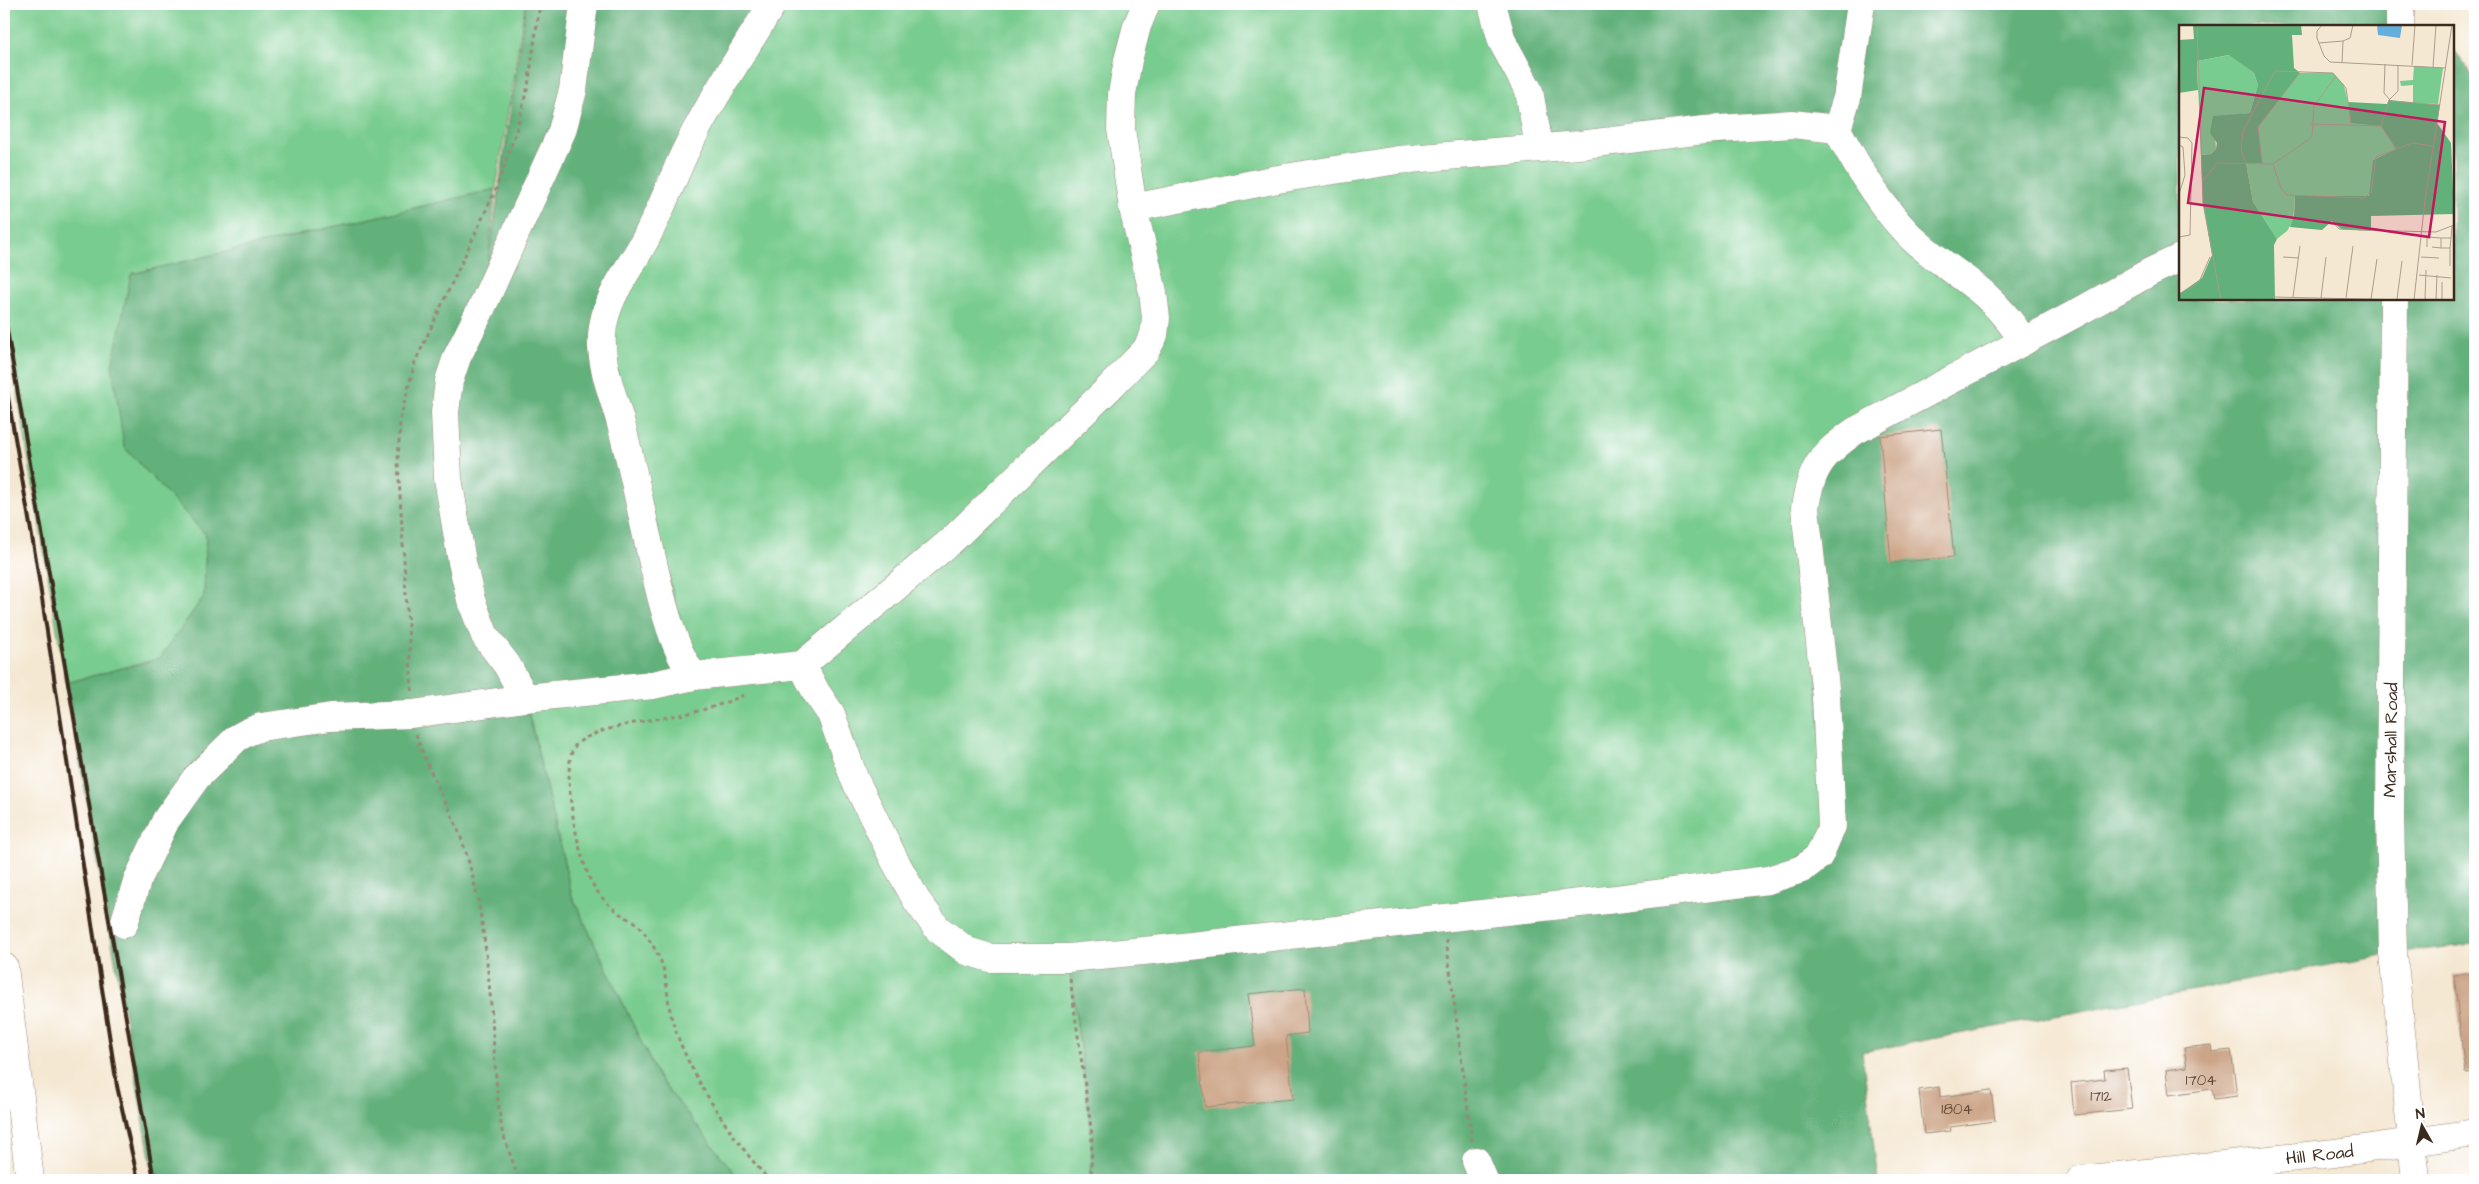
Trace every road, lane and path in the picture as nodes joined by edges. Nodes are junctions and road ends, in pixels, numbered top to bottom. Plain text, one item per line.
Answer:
1 (584, 4) edge
2 (772, 4) edge
3 (1146, 4) edge
4 (1492, 4) edge
5 (1861, 4) edge
6 (2400, 4) edge
7 (2400, 25) edge
8 (1837, 129) junction
9 (1536, 148) junction
10 (1133, 208) junction
11 (2179, 258) edge
12 (2394, 300) edge
13 (2024, 341) junction
14 (802, 665) junction
15 (694, 676) junction
16 (751, 691) dead end
17 (525, 698) junction
18 (1443, 917) junction
19 (124, 924) dead end
20 (1068, 958) junction
21 (4, 967) edge
22 (2475, 1133) edge
23 (2410, 1143) junction
24 (1480, 1171) edge
25 (30, 1180) edge
26 (769, 1180) edge
27 (1091, 1180) edge
28 (2080, 1180) edge
29 (2416, 1180) edge

1 - 17 main road
2 - 15 main road
3 - 10 main road
4 - 9 main road
5 - 8 main road
6 - 7 main road
8 - 9 main road
8 - 13 main road
9 - 10 main road
10 - 14 main road
11 - 13 main road
12 - 23 main road, Marshall Road
13 - 18 main road
14 - 15 main road
14 - 20 main road
15 - 17 main road
16 - 26 path
17 - 19 main road
18 - 20 main road
18 - 24 path
20 - 27 path
21 - 25 main road
22 - 23 main road, Hill Road
23 - 28 main road, Hill Road
23 - 29 main road, Marshall Road

